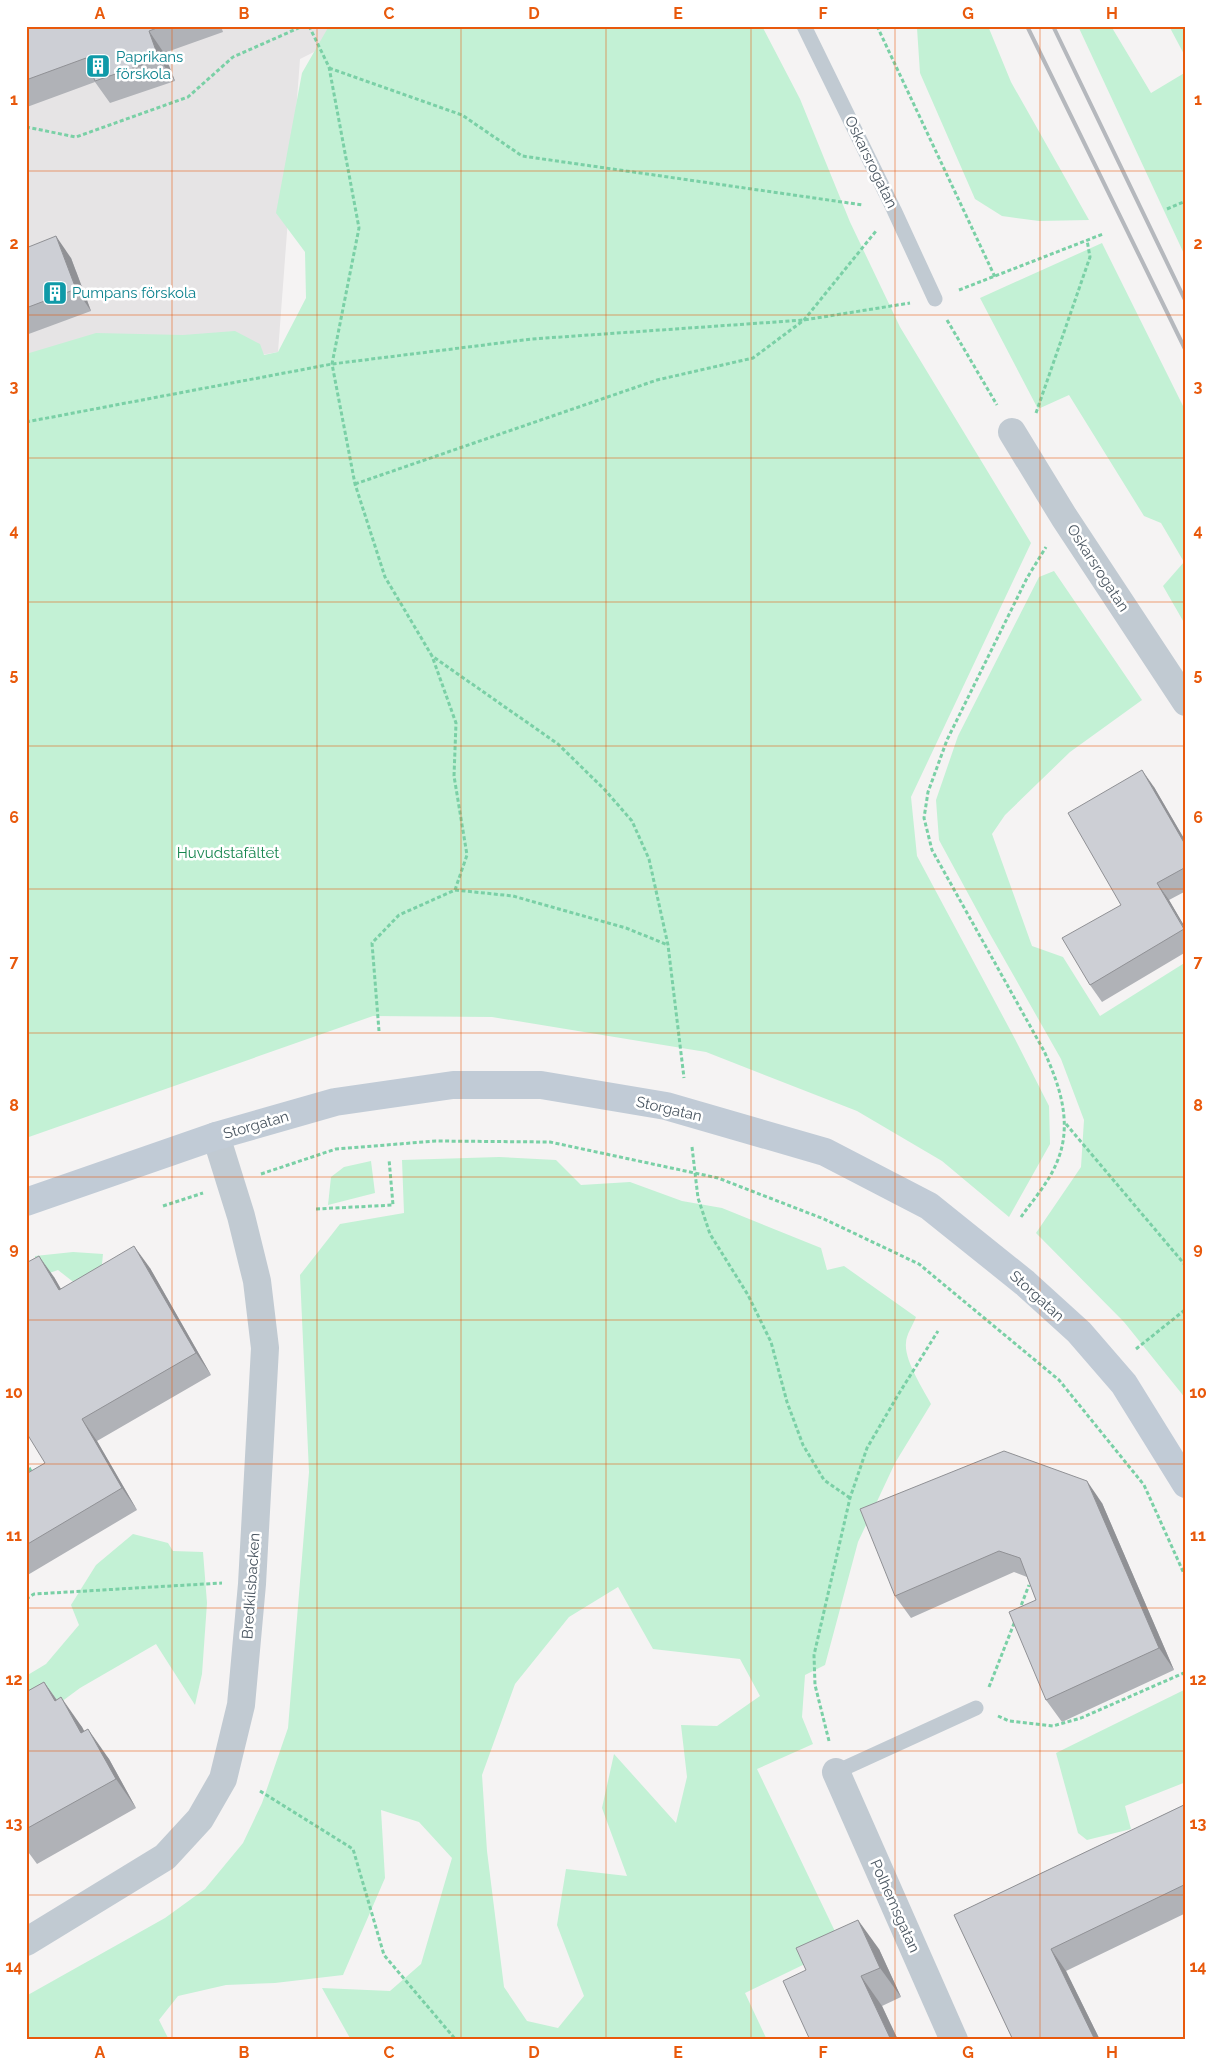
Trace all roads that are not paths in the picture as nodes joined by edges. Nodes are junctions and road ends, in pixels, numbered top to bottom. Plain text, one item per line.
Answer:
1 (804, 26) edge
2 (935, 299) road end
3 (1012, 432) road end
4 (1186, 702) edge
5 (216, 1136) junction
6 (26, 1202) edge
7 (1186, 1484) edge
8 (982, 1710) road end
9 (836, 1772) joint
10 (26, 1942) edge
11 (954, 2040) edge

1 - 2 lane, Oskarsrogatan
3 - 4 street, Oskarsrogatan
5 - 6 street, Storgatan
5 - 7 street, Storgatan
5 - 10 street, Bredkilsbacken
8 - 9 lane
9 - 11 street, Polhemsgatan

